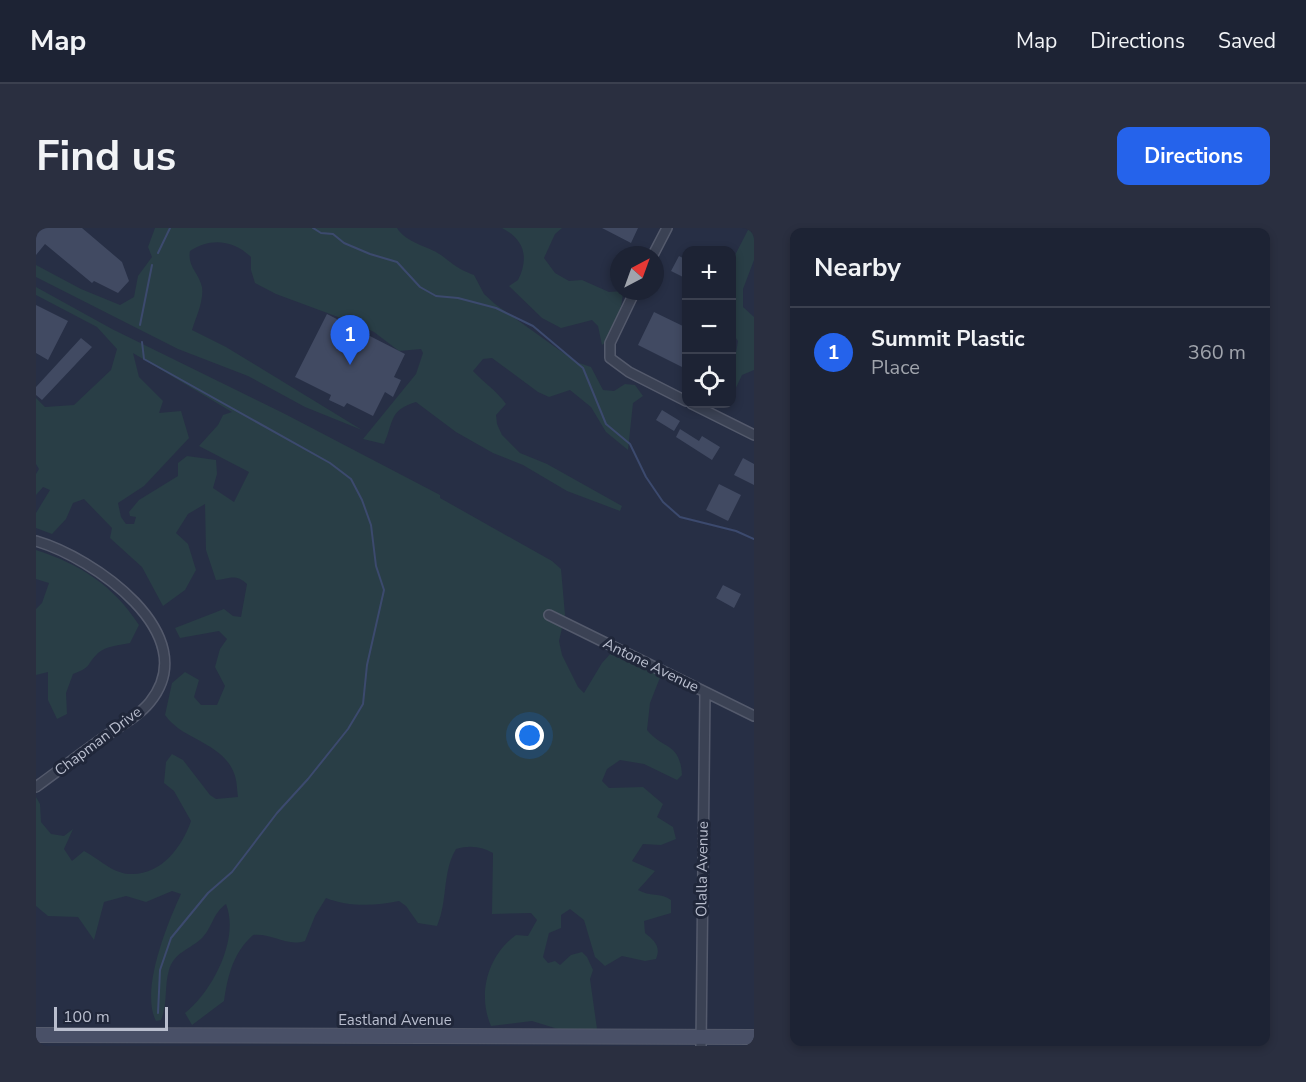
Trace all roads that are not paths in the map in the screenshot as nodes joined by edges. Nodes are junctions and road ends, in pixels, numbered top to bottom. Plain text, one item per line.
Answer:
1 (667, 228) edge
2 (658, 246) edge
3 (631, 300) edge
4 (682, 398) edge
5 (700, 408) edge
6 (754, 435) edge
7 (36, 541) edge
8 (549, 615) dead end
9 (705, 692) junction
10 (754, 716) edge
11 (36, 787) edge
12 (36, 1035) edge
13 (754, 1037) edge
14 (91, 1041) edge
15 (196, 1041) edge
16 (302, 1041) edge
17 (701, 1042) edge

1 - 2 street
3 - 4 street
5 - 6 street
7 - 11 street, Chapman Drive
8 - 9 street, Antone Avenue
9 - 10 street, Antone Avenue
9 - 17 street, Olalla Avenue
12 - 14 street, Eastland Avenue
13 - 17 street, Eastland Avenue
14 - 15 street, Eastland Avenue
15 - 16 street, Eastland Avenue
16 - 17 street, Eastland Avenue

